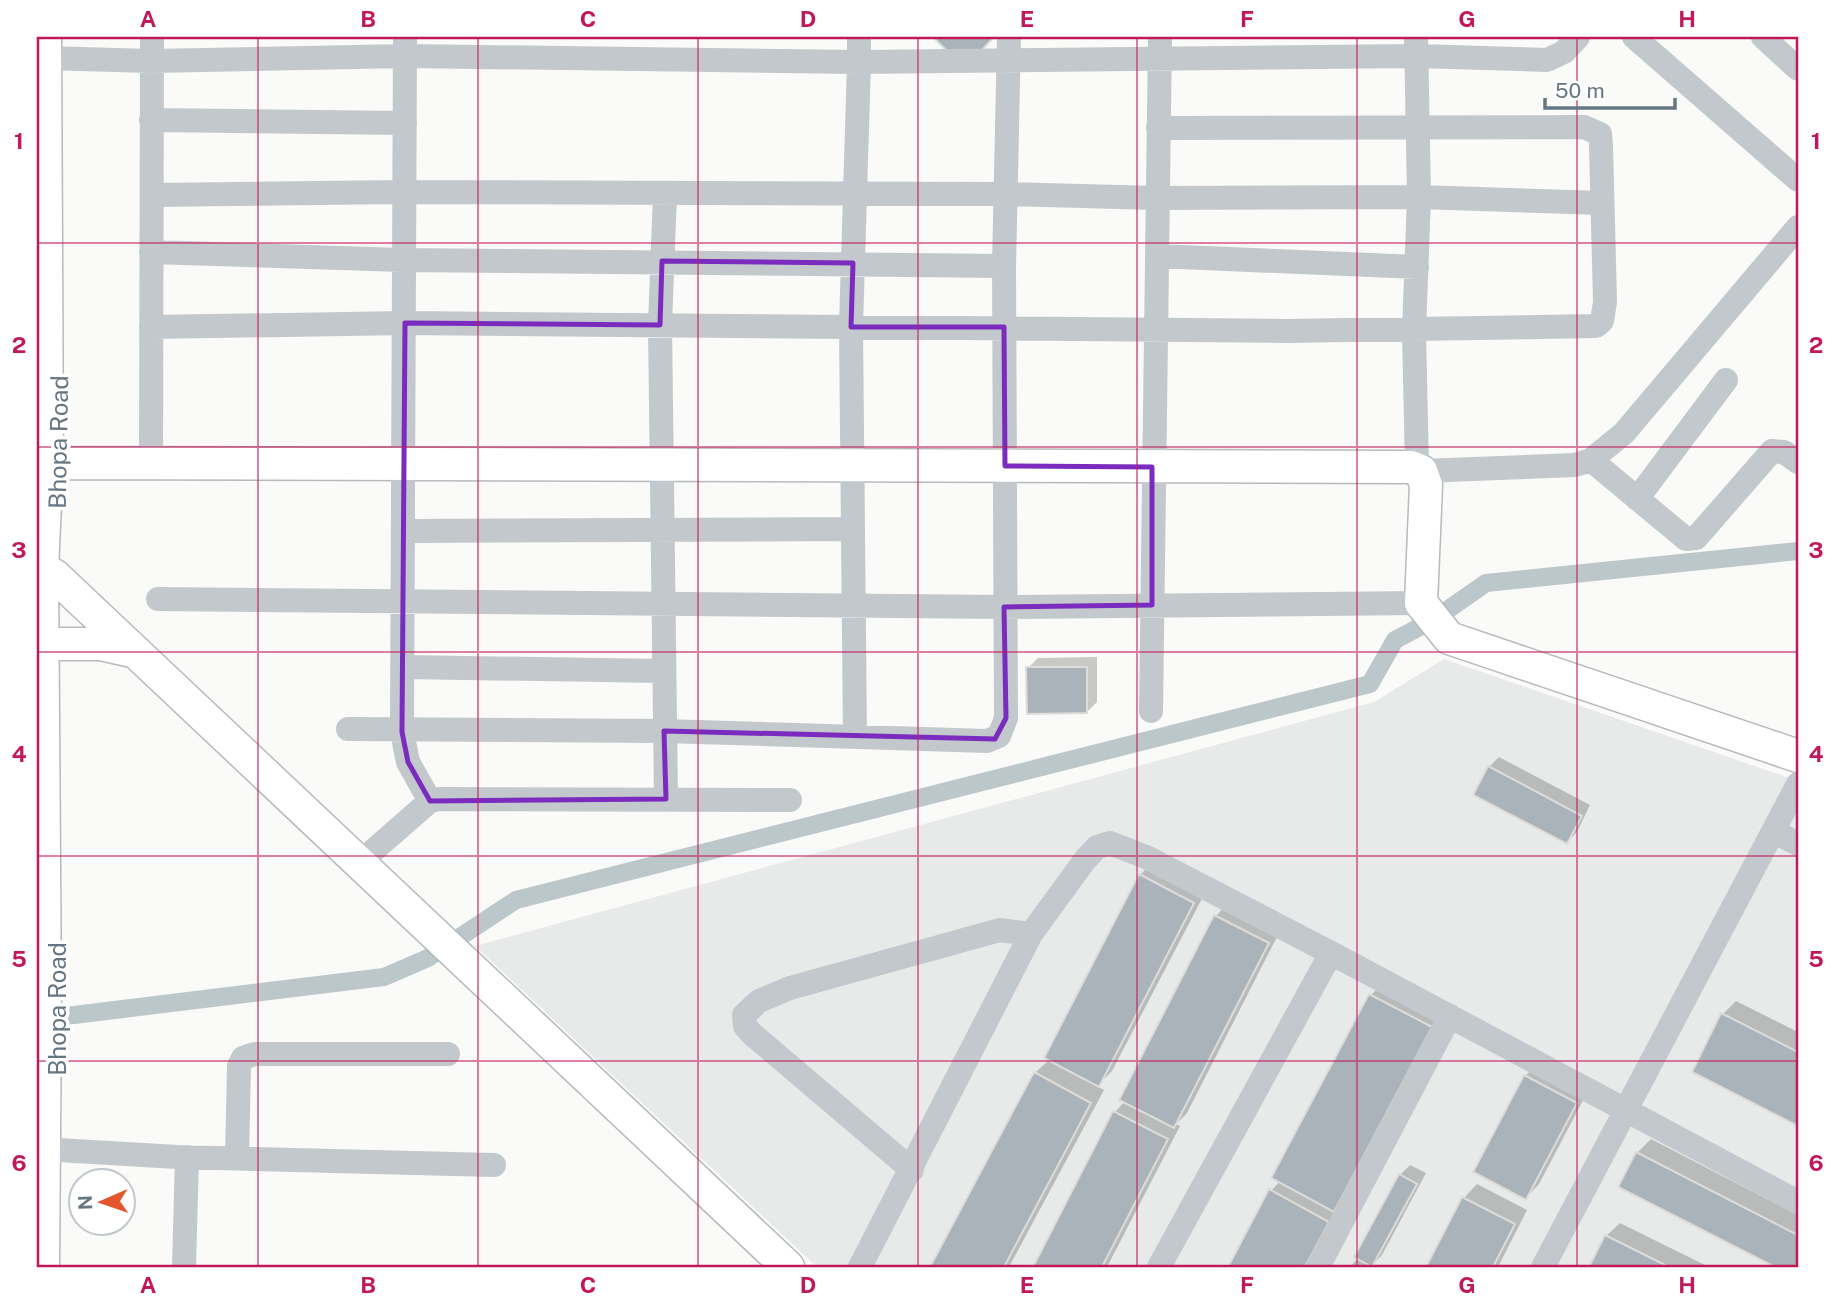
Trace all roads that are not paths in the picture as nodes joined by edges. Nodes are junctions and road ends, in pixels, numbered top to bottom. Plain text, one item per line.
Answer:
1 (859, 37) edge
2 (1578, 37) edge
3 (1634, 37) edge
4 (1763, 37) edge
5 (405, 46) edge
6 (1416, 46) edge
7 (1159, 47) edge
8 (53, 48) edge
9 (1009, 48) edge
10 (151, 49) edge
11 (859, 62) junction
12 (1798, 69) edge
13 (151, 120) junction
14 (405, 123) junction
15 (1158, 128) junction
16 (1418, 129) junction
17 (1798, 180) edge
18 (403, 192) junction
19 (665, 194) junction
20 (1005, 194) junction
21 (153, 195) junction
22 (856, 195) junction
23 (1419, 197) junction
24 (1157, 198) junction
25 (1601, 203) junction
26 (1798, 227) edge
27 (151, 252) junction
28 (1157, 256) junction
29 (402, 260) junction
30 (662, 261) junction
31 (853, 263) junction
32 (1004, 266) junction
33 (1417, 267) junction
34 (405, 323) junction
35 (660, 325) junction
36 (151, 327) junction
37 (851, 327) junction
38 (1004, 327) junction
39 (1156, 329) junction
40 (1414, 331) junction
41 (1726, 380) dead end
42 (1591, 460) junction
43 (1798, 462) edge
44 (54, 464) junction
45 (151, 465) junction
46 (404, 466) junction
47 (662, 466) junction
48 (853, 466) junction
49 (1005, 466) junction
50 (1152, 467) junction
51 (1419, 470) junction
52 (1637, 499) junction
53 (852, 529) junction
54 (661, 530) junction
55 (404, 531) junction
56 (45, 570) edge
57 (158, 599) dead end
58 (403, 601) junction
59 (1420, 603) junction
60 (662, 604) junction
61 (852, 606) junction
62 (1152, 606) junction
63 (1004, 607) junction
64 (56, 645) junction
65 (136, 652) junction
66 (402, 667) junction
67 (663, 671) junction
68 (1151, 711) dead end
69 (348, 729) dead end
70 (664, 731) junction
71 (402, 732) junction
72 (855, 737) junction
73 (1798, 756) edge
74 (1798, 785) edge
75 (666, 799) junction
76 (790, 800) dead end
77 (430, 801) junction
78 (1773, 831) junction
79 (1798, 844) edge
80 (359, 863) junction
81 (1031, 934) junction
82 (1331, 953) junction
83 (49, 1011) edge
84 (1450, 1016) junction
85 (449, 1054) dead end
86 (46, 1092) edge
87 (1625, 1112) junction
88 (58, 1150) junction
89 (187, 1157) junction
90 (237, 1157) junction
91 (494, 1165) dead end
92 (912, 1170) junction
93 (1798, 1202) edge
94 (43, 1267) edge
95 (58, 1267) edge
96 (184, 1267) edge
97 (788, 1267) edge
98 (860, 1267) edge
99 (1160, 1267) edge
100 (1318, 1267) edge
101 (1543, 1267) edge

1 - 11 street
2 - 6 street
3 - 17 street
4 - 12 street
5 - 10 street
5 - 11 street
5 - 14 street
6 - 7 street
6 - 16 street
7 - 9 street
7 - 15 street
8 - 10 street
8 - 44 main road, Bhopa Road
9 - 11 street
9 - 20 street
10 - 13 street
11 - 22 street
13 - 14 street
13 - 21 street
14 - 18 street
15 - 16 street
15 - 24 street
16 - 23 street
16 - 25 street
18 - 19 street
18 - 21 street
18 - 29 street
19 - 22 street
19 - 30 street
20 - 22 street
20 - 24 street
20 - 32 street
21 - 27 street
22 - 31 street
23 - 24 street
23 - 25 street
23 - 33 street
24 - 28 street
25 - 40 street
26 - 42 street
27 - 29 street
27 - 36 street
28 - 33 street
28 - 39 street
29 - 30 street
29 - 34 street
30 - 31 street
30 - 35 street
31 - 32 street
31 - 37 street
32 - 38 street
33 - 40 street
34 - 35 street
34 - 36 street
34 - 46 street
35 - 37 street
35 - 47 street
36 - 45 street
37 - 38 street
37 - 48 street
38 - 39 street
38 - 49 street
39 - 40 street
39 - 50 street
40 - 51 street
41 - 52 street
42 - 51 street
42 - 52 street
43 - 52 street
44 - 45 main road
44 - 56 main road, Bhopa Road
45 - 46 main road
46 - 47 main road
46 - 55 street
47 - 48 main road
47 - 54 street
48 - 49 main road
48 - 53 street
49 - 50 main road
49 - 63 street
50 - 51 main road
50 - 62 street
51 - 59 main road
53 - 54 street
53 - 61 street
54 - 55 street
54 - 60 street
55 - 58 street
56 - 64 main road, Bhopa Road
56 - 65 main road
56 - 83 main road, Bhopa Road
57 - 58 street
58 - 60 street
58 - 66 street
59 - 62 street
59 - 73 main road
60 - 61 street
60 - 67 street
61 - 63 street
61 - 72 street
62 - 63 street
62 - 68 street
63 - 72 street
64 - 65 main road
64 - 83 main road, Bhopa Road
65 - 80 main road
66 - 67 street
66 - 71 street
67 - 70 street
69 - 71 street
70 - 71 street
70 - 72 street
70 - 75 street
71 - 77 street
74 - 78 street
75 - 76 street
75 - 77 street
77 - 80 street
78 - 79 street
78 - 87 street
80 - 97 main road
81 - 82 street
81 - 92 street
81 - 92 street
82 - 84 street
82 - 99 street
83 - 86 main road, Bhopa Road
84 - 87 street
84 - 100 street
85 - 90 street
86 - 88 main road, Bhopa Road
86 - 94 main road, Bhopa Road
87 - 93 street
87 - 101 street
88 - 89 street
88 - 95 main road, Bhopa Road
89 - 90 street
89 - 96 street
90 - 91 street
92 - 98 street

